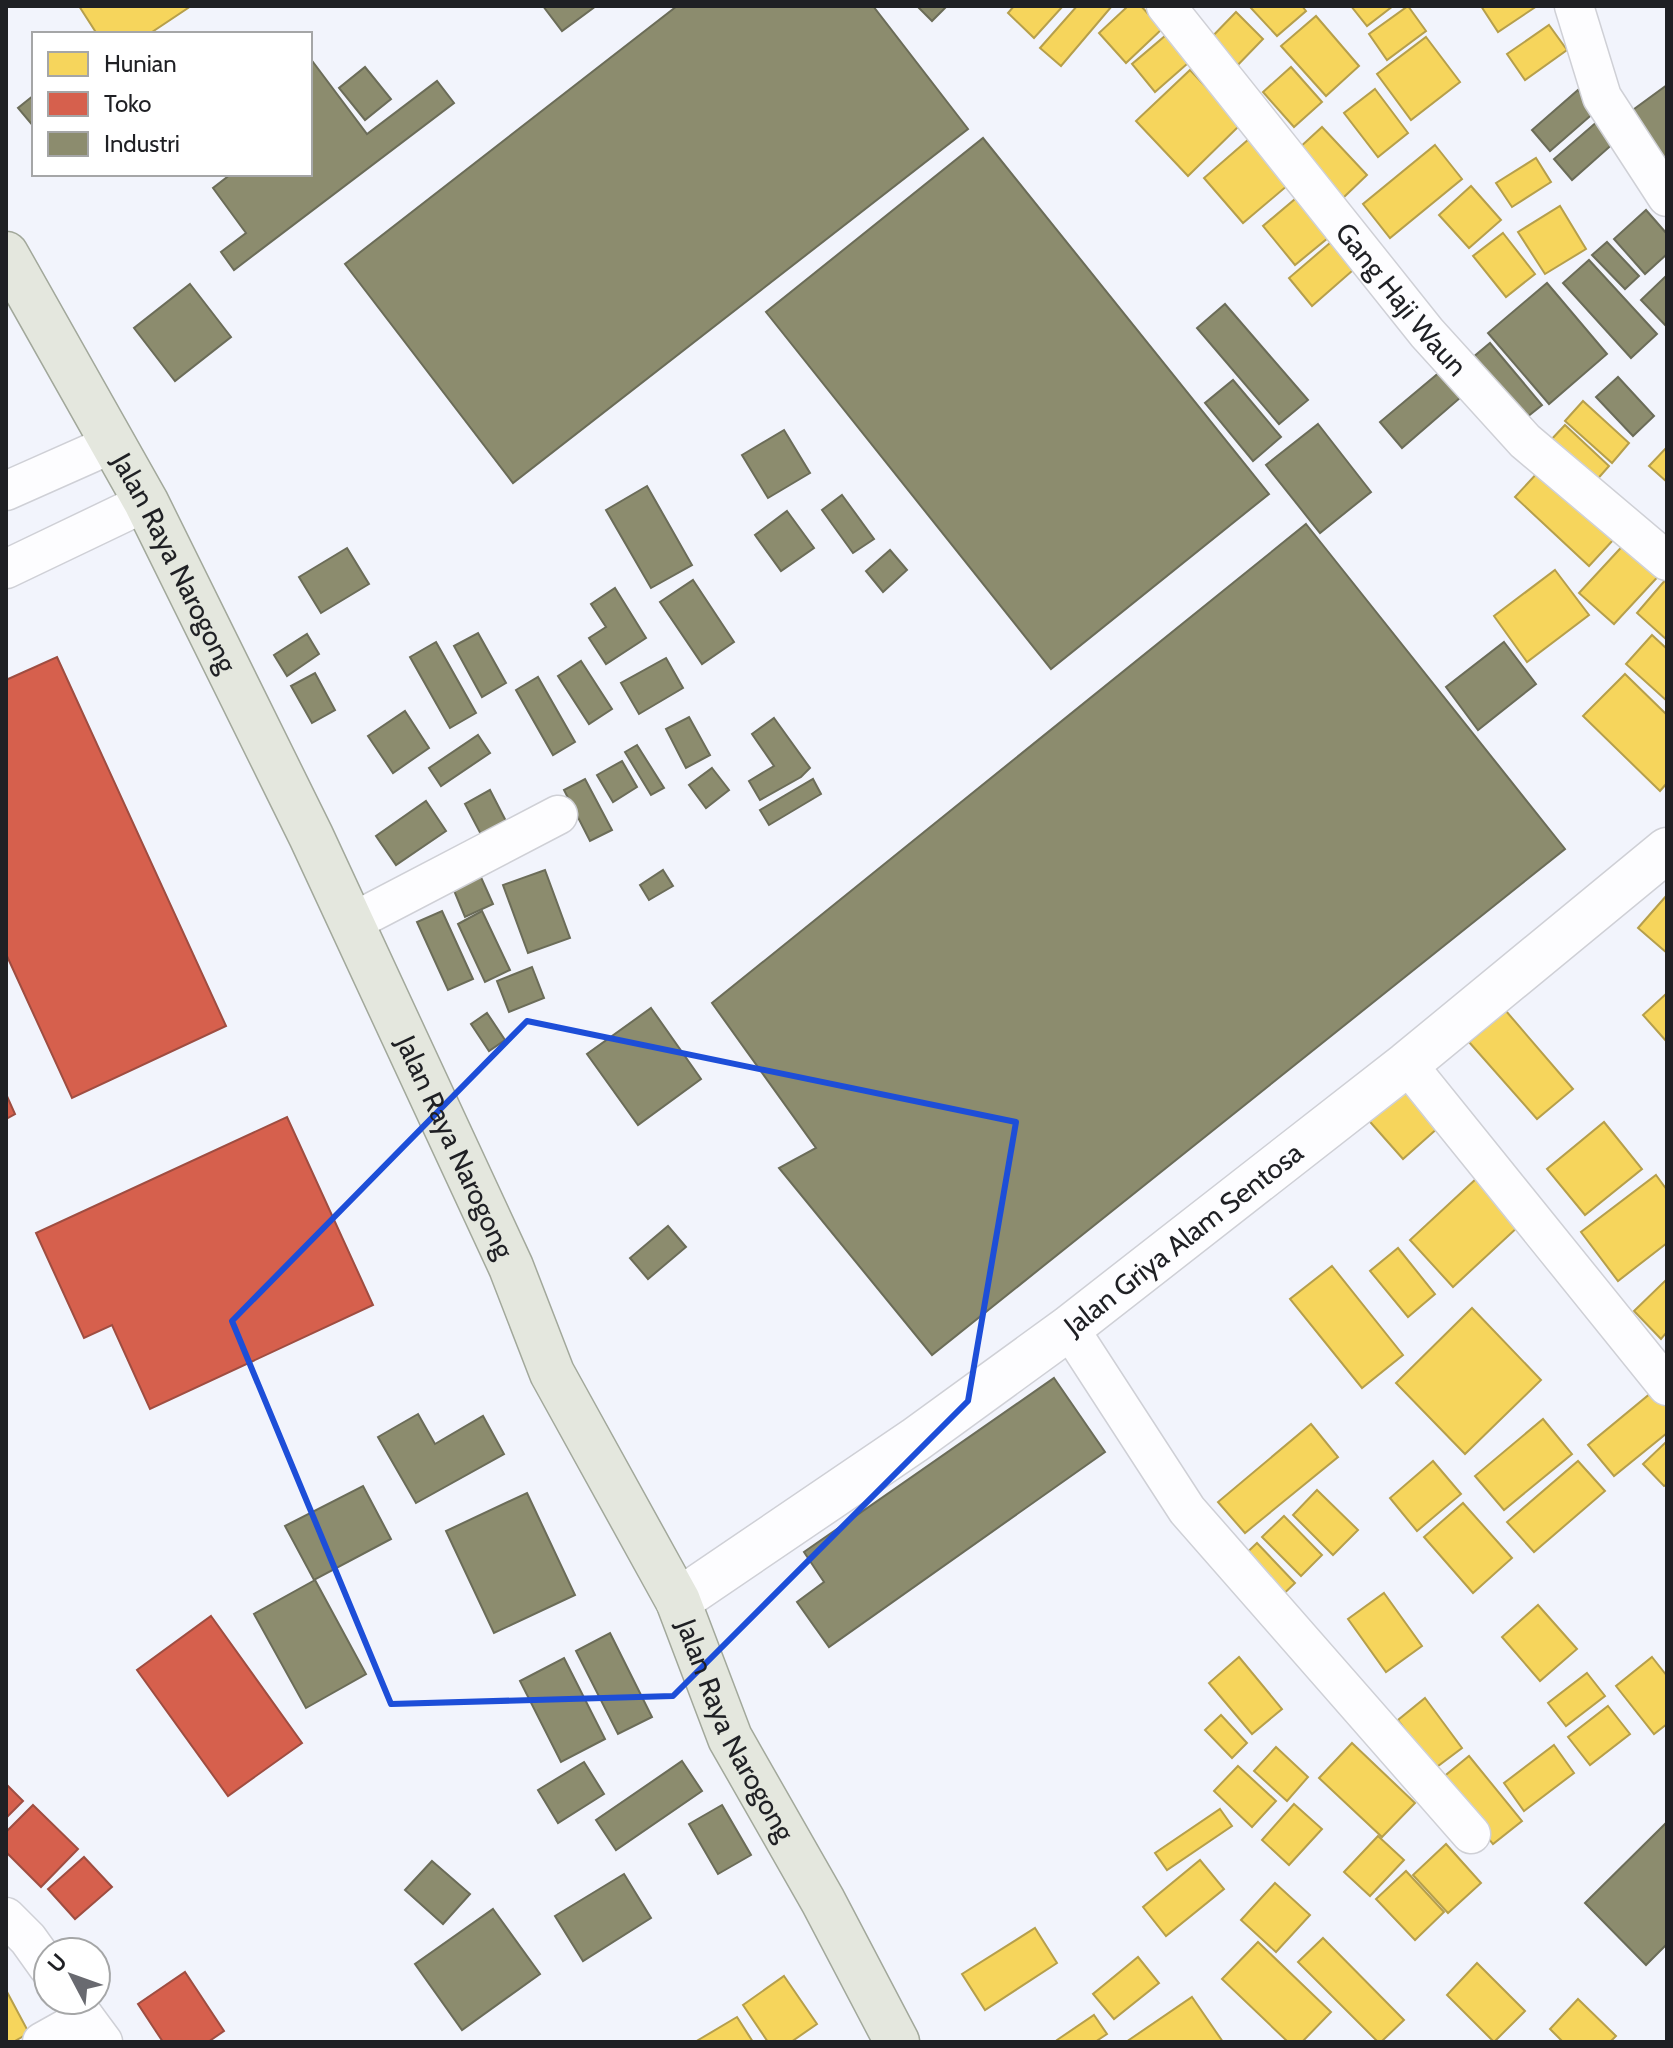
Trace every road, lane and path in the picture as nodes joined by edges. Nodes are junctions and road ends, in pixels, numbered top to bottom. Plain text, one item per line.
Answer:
1 (1166, 6) edge
2 (1574, 6) edge
3 (1667, 197) edge
4 (6, 254) edge
5 (114, 443) junction
6 (6, 491) edge
7 (146, 502) junction
8 (1667, 561) edge
9 (6, 569) edge
10 (558, 815) dead end
11 (1665, 857) edge
12 (351, 923) junction
13 (1407, 1064) junction
14 (1069, 1328) junction
15 (1667, 1386) edge
16 (678, 1601) junction
17 (1471, 1834) dead end
18 (6, 1917) edge
19 (32, 1945) edge
20 (87, 2020) edge
21 (42, 2042) edge
22 (897, 2042) edge

1 - 8 street, Gang Haji Waun
2 - 3 street
4 - 5 main road, Jalan Raya Narogong
5 - 6 street
5 - 7 main road, Jalan Raya Narogong
7 - 9 street
7 - 12 main road, Jalan Raya Narogong
10 - 12 street
11 - 13 street, Jalan Griya Alam Sentosa
12 - 16 main road, Jalan Raya Narogong
13 - 14 street, Jalan Griya Alam Sentosa
13 - 15 street
14 - 16 street, Jalan Griya Alam Sentosa
14 - 17 street
16 - 22 main road, Jalan Raya Narogong
18 - 19 street
20 - 21 street

